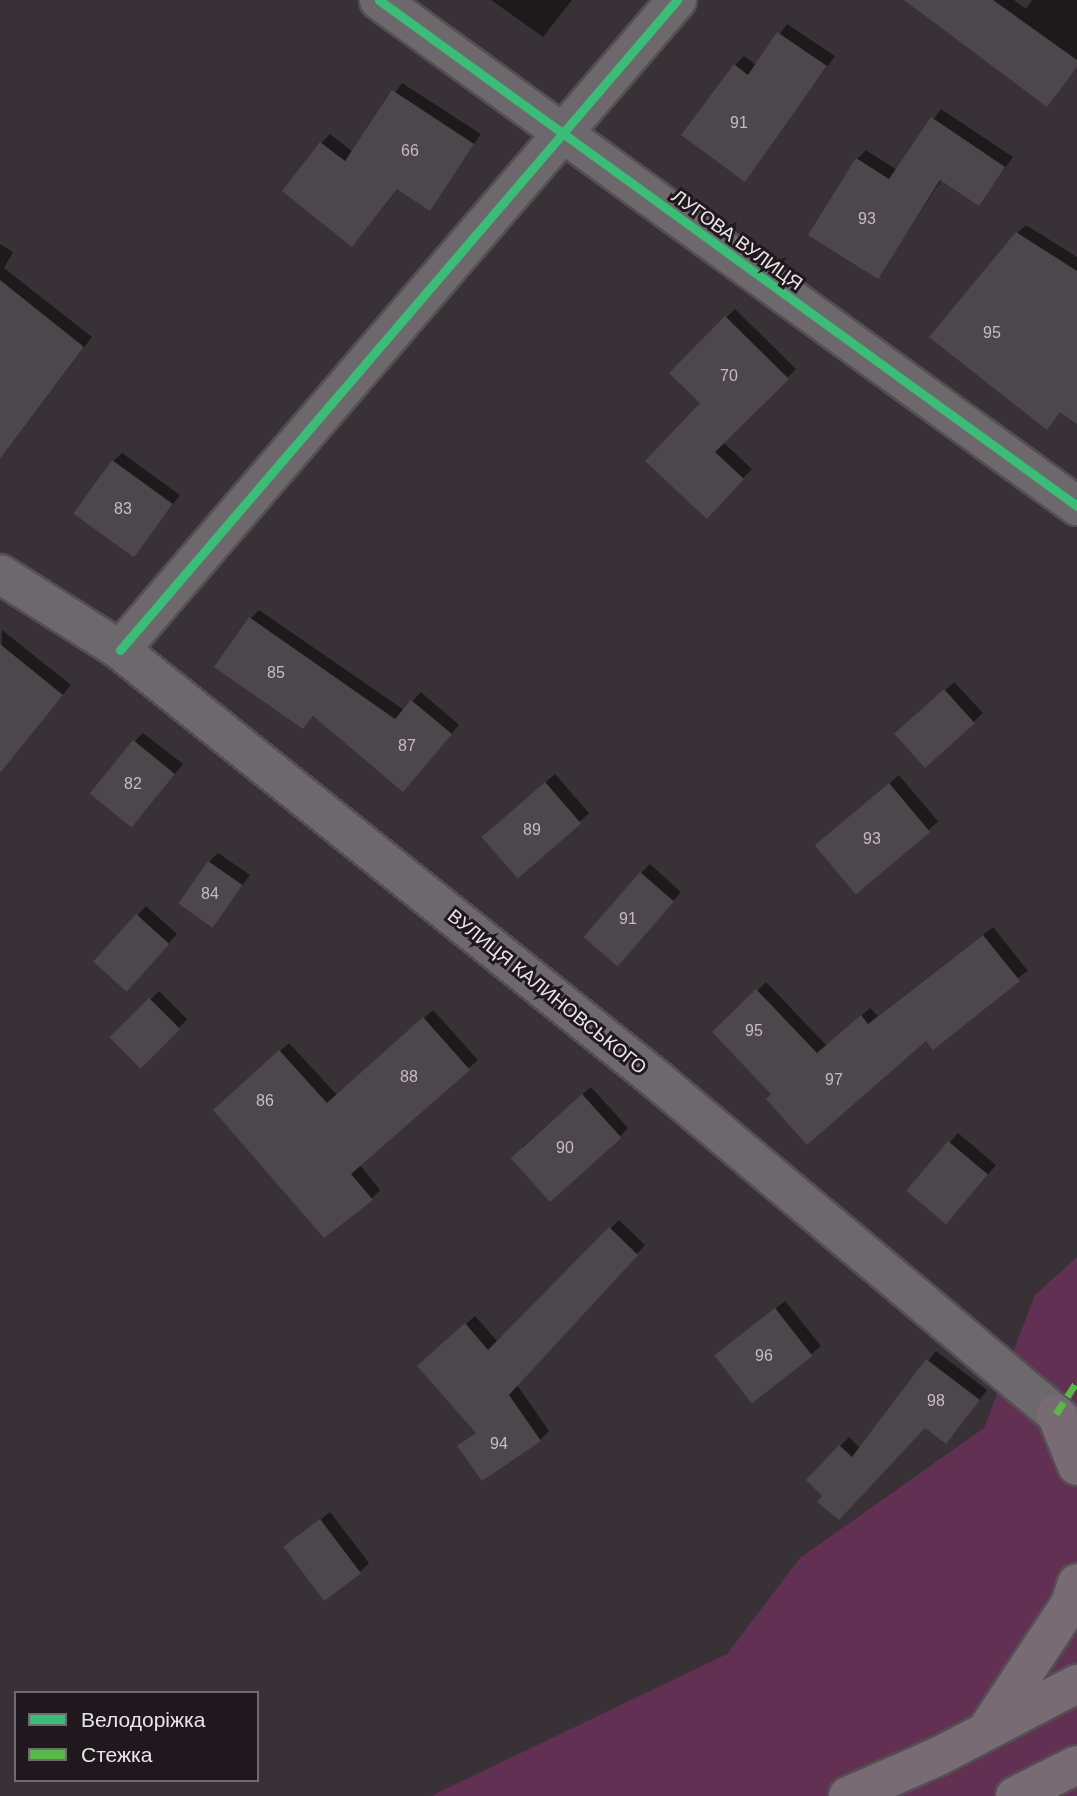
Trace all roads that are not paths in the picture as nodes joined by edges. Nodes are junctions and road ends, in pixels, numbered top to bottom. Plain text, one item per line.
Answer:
1 (379, 0) edge
2 (677, 0) edge
3 (563, 136) junction
4 (1077, 506) edge
5 (0, 574) edge
6 (120, 650) junction
7 (1066, 1423) edge
8 (1077, 1466) edge
9 (1077, 1583) edge
10 (1077, 1684) edge
11 (984, 1732) junction
12 (1077, 1765) edge
13 (848, 1796) edge
14 (1014, 1796) edge

1 - 3 street, ЛУГОВА ВУЛИЦЯ
2 - 3 street
3 - 4 street, ЛУГОВА ВУЛИЦЯ
3 - 6 street
5 - 6 street, ВУЛИЦЯ КАЛИНОВСЬКОГО
6 - 7 street, ВУЛИЦЯ КАЛИНОВСЬКОГО
7 - 8 highway
9 - 11 highway
10 - 11 highway
11 - 13 highway
12 - 14 highway

